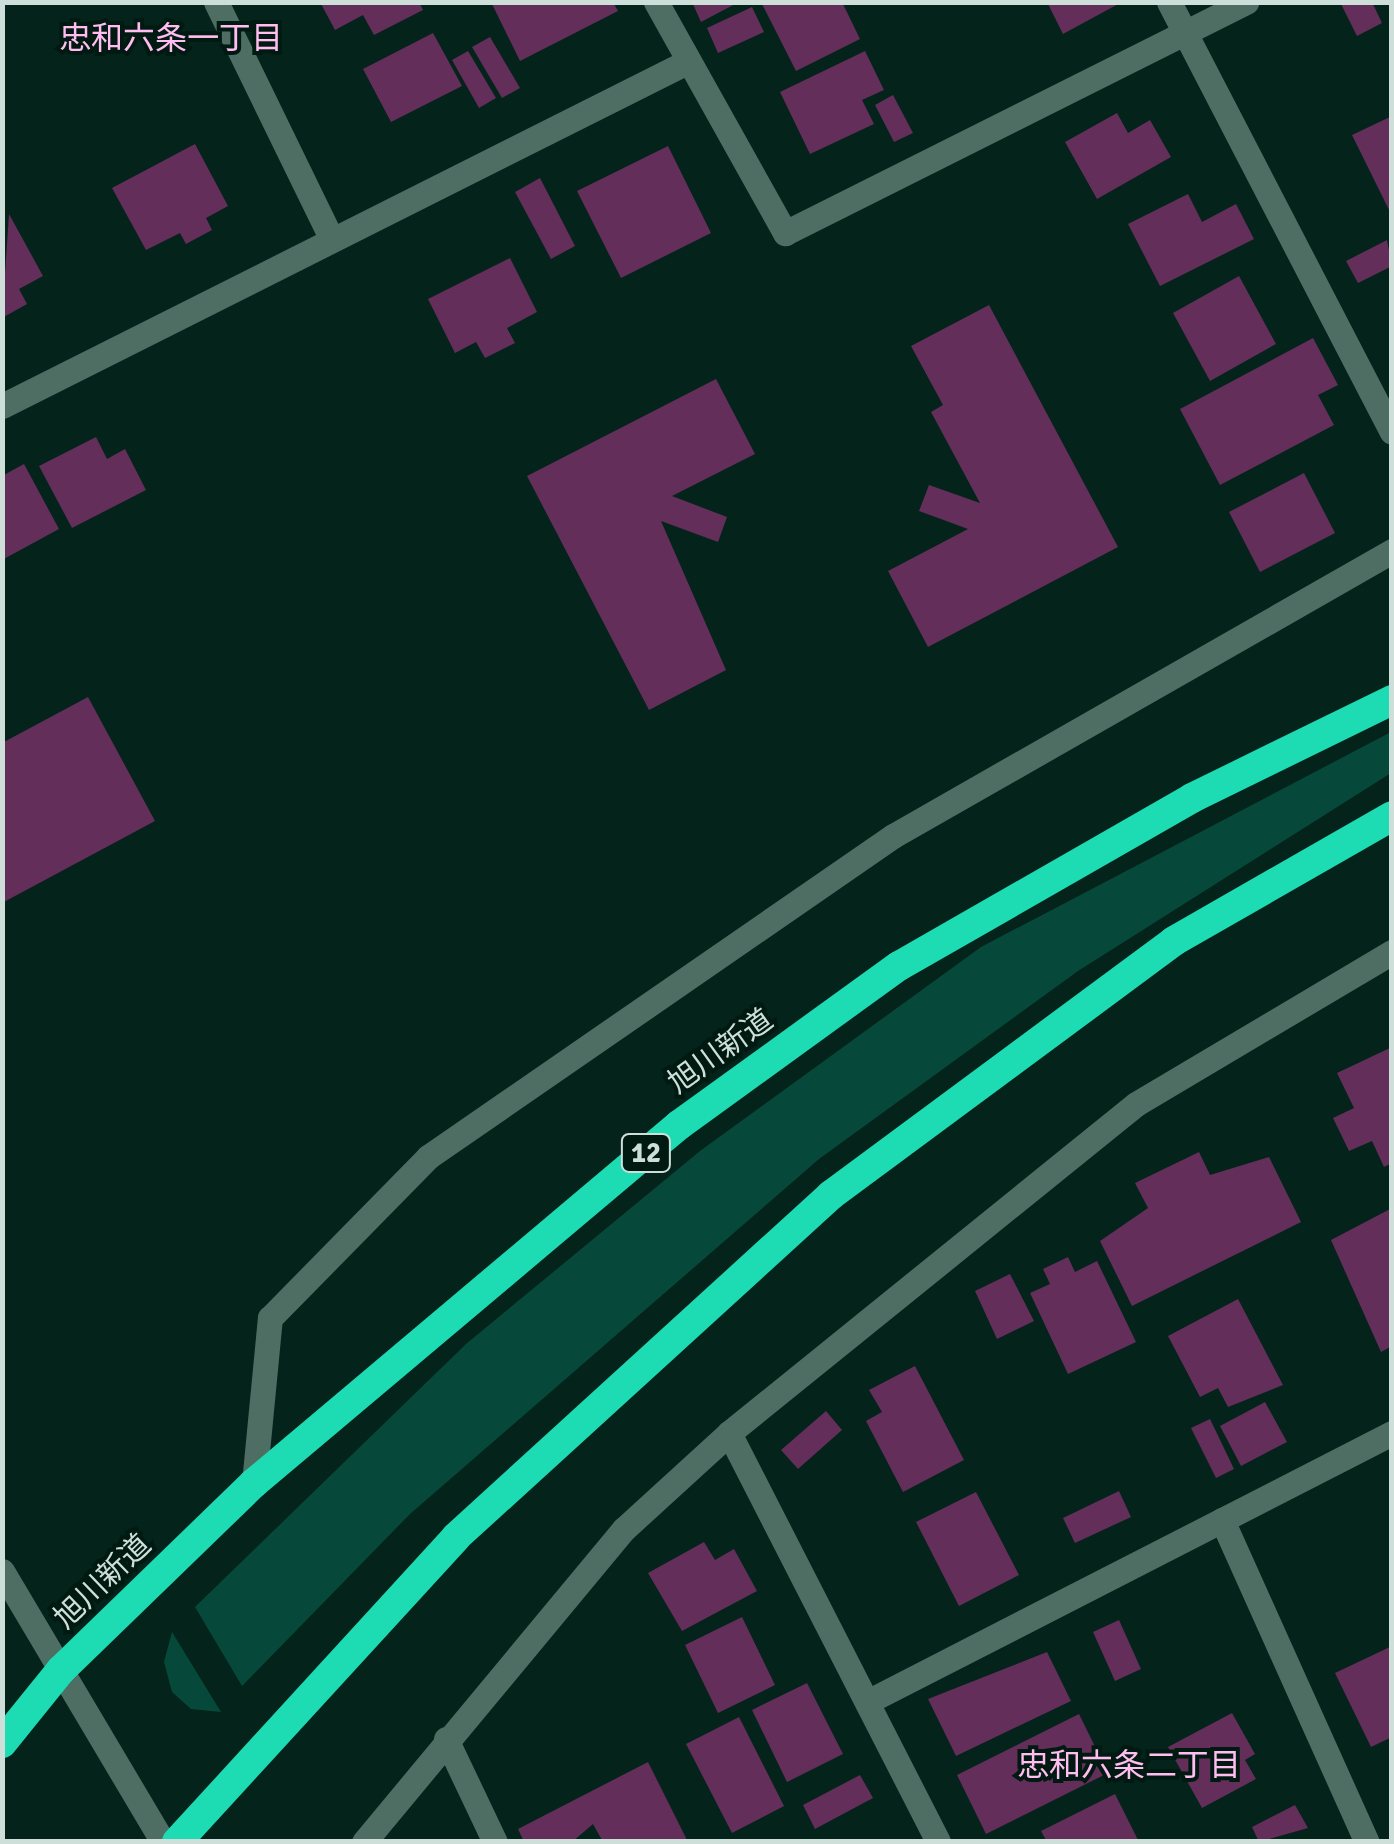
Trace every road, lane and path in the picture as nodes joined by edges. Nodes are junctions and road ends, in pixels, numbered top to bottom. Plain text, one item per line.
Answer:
1 (216, 2) edge
2 (656, 2) edge
3 (1170, 2) edge
4 (1246, 2) edge
5 (1184, 33) junction
6 (686, 62) junction
7 (332, 238) junction
8 (2, 406) edge
9 (1392, 432) edge
10 (1392, 551) edge
11 (1392, 700) edge
12 (1392, 816) edge
13 (1392, 952) edge
14 (728, 1433) junction
15 (1392, 1433) edge
16 (254, 1483) junction
17 (1222, 1520) junction
18 (2, 1572) edge
19 (61, 1670) junction
20 (868, 1702) junction
21 (446, 1739) junction
22 (2, 1742) edge
23 (163, 1842) edge
24 (177, 1842) edge
25 (364, 1842) edge
26 (495, 1842) edge
27 (938, 1842) edge
28 (1366, 1842) edge

1 - 7 street
2 - 6 street
3 - 5 street
4 - 5 street
5 - 6 street
5 - 9 street
6 - 7 street
7 - 8 street
10 - 16 street
11 - 16 highway, 旭川新道 / 12
12 - 24 highway
13 - 14 street
14 - 20 street
14 - 21 street
15 - 17 street
16 - 19 highway, 旭川新道 / 12
17 - 20 street
17 - 28 street
18 - 19 street
19 - 22 highway, 旭川新道 / 12
19 - 23 street
20 - 27 street
21 - 25 street
21 - 26 street

